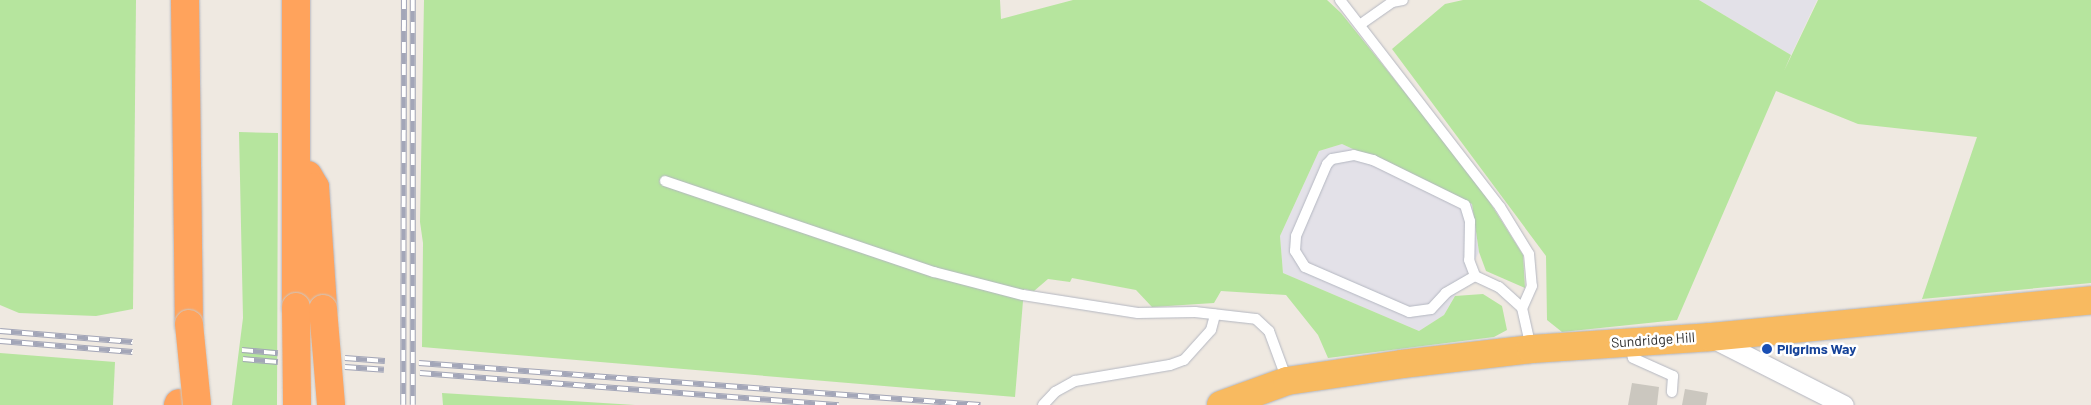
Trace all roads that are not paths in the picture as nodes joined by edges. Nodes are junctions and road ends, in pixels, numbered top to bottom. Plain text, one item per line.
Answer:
1 (185, 0) edge
2 (296, 0) edge
3 (1340, 0) edge
4 (1403, 0) edge
5 (1361, 24) junction
6 (298, 157) junction
7 (665, 181) dead end
8 (1475, 276) junction
9 (2091, 300) edge
10 (1522, 308) junction
11 (1215, 315) junction
12 (1710, 336) junction
13 (1630, 342) junction
14 (1531, 349) junction
15 (1275, 384) junction
16 (1672, 392) dead end
17 (188, 404) edge
18 (297, 405) edge
19 (332, 405) edge
20 (1043, 405) edge
21 (1220, 405) edge
22 (1844, 405) edge

1 - 17 highway, bridge
2 - 6 highway
3 - 5 lane
4 - 5 lane
5 - 10 lane
6 - 18 highway, bridge
6 - 19 highway, bridge
7 - 11 lane
8 - 8 lane
8 - 10 lane
9 - 12 highway, Sundridge Hill
10 - 14 lane
11 - 15 lane
11 - 20 lane
12 - 13 highway, Sundridge Hill
12 - 22 street
13 - 14 highway, Sundridge Hill
13 - 16 lane
14 - 15 highway, Sundridge Hill
15 - 21 highway, Sundridge Hill

